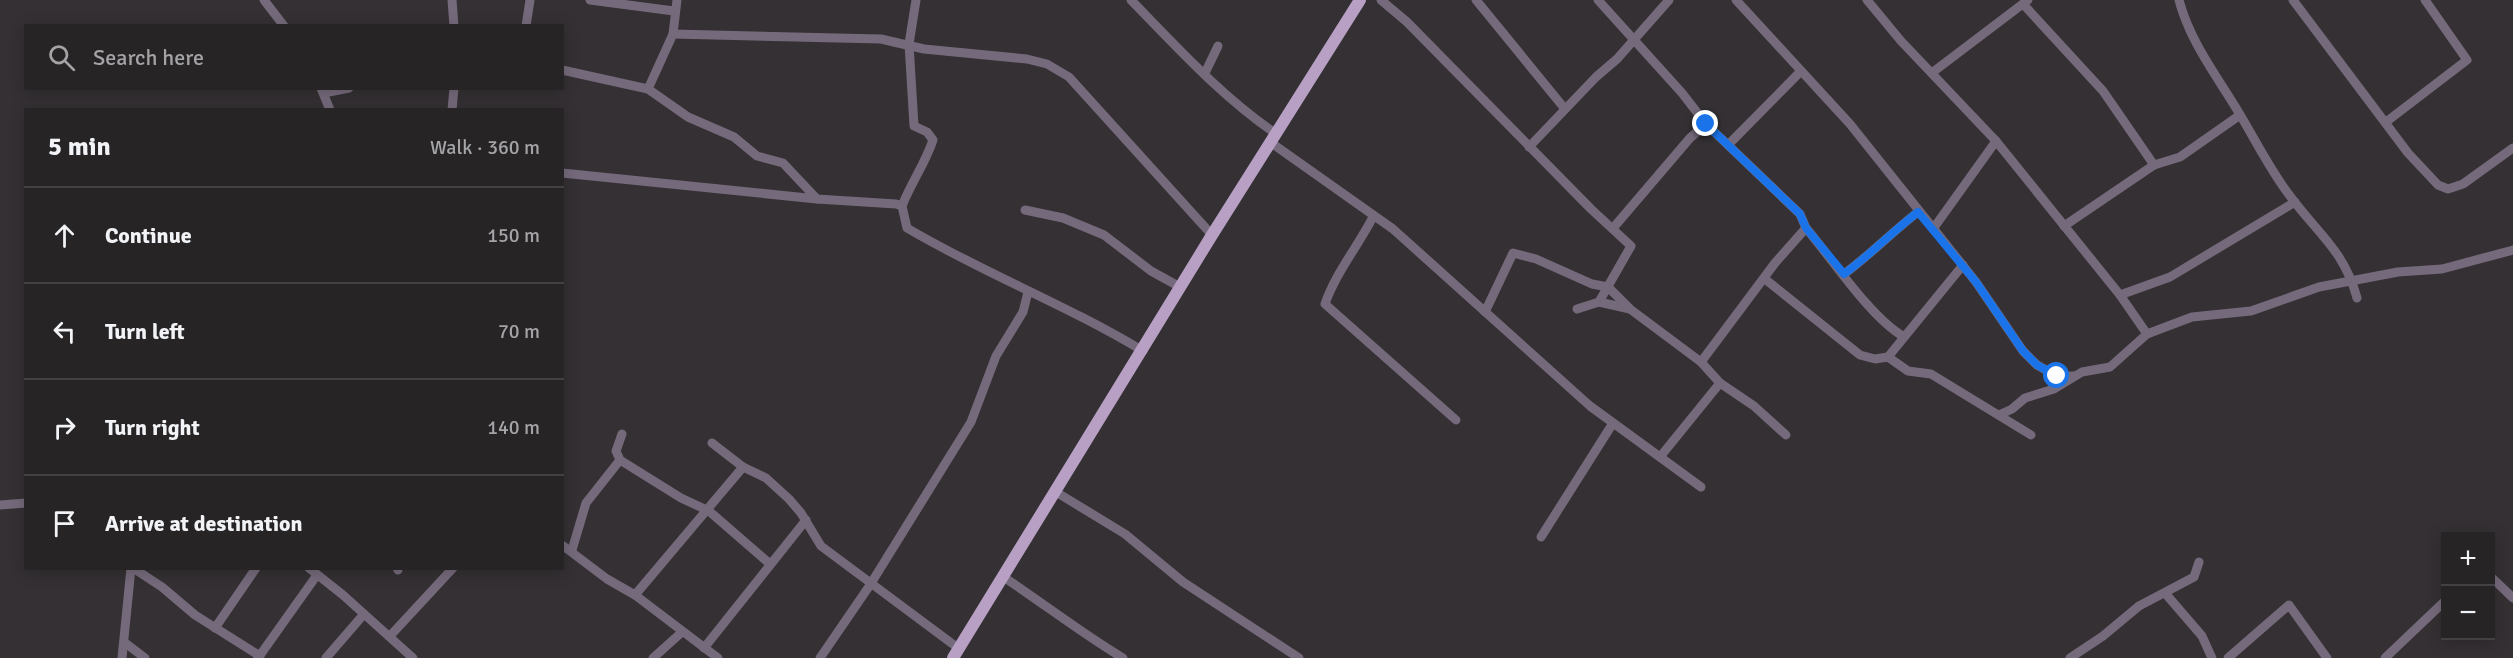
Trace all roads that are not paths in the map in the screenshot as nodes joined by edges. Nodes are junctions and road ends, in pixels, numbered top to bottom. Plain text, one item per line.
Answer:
1 (264, 0) edge
2 (452, 0) edge
3 (530, 0) edge
4 (590, 0) edge
5 (677, 0) edge
6 (916, 0) edge
7 (1131, 0) edge
8 (1360, 0) edge
9 (1381, 0) edge
10 (1476, 0) edge
11 (1598, 0) edge
12 (1669, 0) edge
13 (1736, 0) edge
14 (1867, 0) edge
15 (2179, 0) edge
16 (2293, 0) edge
17 (2425, 0) edge
18 (2026, 2) edge
19 (674, 11) junction
20 (282, 24) edge
21 (454, 24) edge
22 (526, 24) edge
23 (673, 34) junction
24 (1633, 42) junction
25 (909, 44) junction
26 (1218, 46) dead end
27 (564, 70) edge
28 (1801, 71) junction
29 (1932, 72) junction
30 (1205, 73) junction
31 (648, 89) junction
32 (454, 90) edge
33 (323, 91) edge
34 (329, 108) edge
35 (452, 108) edge
36 (1565, 109) junction
37 (2240, 115) junction
38 (2386, 122) junction
39 (1706, 124) junction
40 (1273, 138) junction
41 (1996, 141) junction
42 (1728, 145) junction
43 (1529, 147) junction
44 (2513, 148) edge
45 (2154, 165) junction
46 (564, 173) edge
47 (817, 199) junction
48 (2295, 202) junction
49 (902, 206) junction
50 (1025, 210) dead end
51 (1918, 212) junction
52 (1373, 217) junction
53 (2064, 226) junction
54 (1614, 227) junction
55 (1806, 228) junction
56 (1933, 229) junction
57 (1212, 235) junction
58 (2513, 250) edge
59 (1963, 265) junction
60 (1844, 274) junction
61 (1765, 279) junction
62 (2353, 282) junction
63 (1180, 287) junction
64 (1608, 287) junction
65 (1028, 292) junction
66 (2120, 295) junction
67 (2357, 298) dead end
68 (1599, 302) junction
69 (1577, 309) dead end
70 (1630, 309) junction
71 (1485, 312) junction
72 (2147, 334) junction
73 (1904, 337) junction
74 (1143, 351) junction
75 (1888, 357) junction
76 (1701, 362) junction
77 (2074, 376) junction
78 (1720, 383) junction
79 (1999, 415) junction
80 (1456, 420) dead end
81 (1613, 423) junction
82 (622, 434) dead end
83 (1786, 435) dead end
84 (2031, 435) dead end
85 (712, 443) dead end
86 (1660, 457) junction
87 (620, 460) junction
88 (743, 467) junction
89 (1701, 487) dead end
90 (1056, 492) junction
91 (24, 503) edge
92 (0, 505) edge
93 (709, 511) junction
94 (806, 520) junction
95 (1541, 537) dead end
96 (564, 546) edge
97 (572, 550) junction
98 (2199, 562) dead end
99 (770, 564) junction
100 (132, 570) edge
101 (135, 570) edge
102 (255, 570) edge
103 (311, 570) edge
104 (451, 570) edge
105 (317, 575) junction
106 (1002, 576) junction
107 (2495, 581) edge
108 (870, 585) junction
109 (2164, 592) junction
110 (635, 596) junction
111 (2513, 598) edge
112 (2441, 604) edge
113 (364, 614) junction
114 (215, 628) junction
115 (682, 632) junction
116 (390, 636) junction
117 (124, 642) junction
118 (704, 648) junction
119 (955, 653) edge
120 (259, 657) edge
121 (122, 658) edge
122 (145, 658) edge
123 (326, 658) edge
124 (413, 658) edge
125 (653, 658) edge
126 (718, 658) edge
127 (820, 658) edge
128 (1123, 658) edge
129 (1299, 658) edge
130 (2070, 658) edge
131 (2212, 658) edge
132 (2228, 658) edge
133 (2327, 658) edge
134 (2385, 658) edge

1 - 20 street
2 - 21 street
3 - 22 street
4 - 19 street
5 - 19 street
6 - 25 street
7 - 30 street
8 - 40 main road
9 - 43 street
10 - 36 street
11 - 24 street
12 - 24 street
13 - 28 street
14 - 29 street
15 - 37 street
16 - 38 street
17 - 38 street
18 - 29 street
18 - 45 street
19 - 23 street
23 - 25 street
23 - 31 street
24 - 36 street
24 - 39 street
25 - 49 street
25 - 57 street
26 - 30 street
27 - 31 street
28 - 42 street
28 - 51 street
29 - 41 street
30 - 40 street
31 - 47 street
32 - 35 street
33 - 34 street
36 - 43 street
37 - 45 street
37 - 48 street
38 - 44 street
39 - 42 street
39 - 54 street
40 - 52 street
40 - 57 main road
41 - 53 street
41 - 56 street
42 - 55 street
43 - 54 street
45 - 53 street
46 - 47 street
47 - 49 street
48 - 62 street
48 - 66 street
49 - 65 street
50 - 63 street
51 - 56 street
51 - 60 street
52 - 71 street
52 - 80 street
53 - 66 street
54 - 64 street
55 - 60 street
55 - 61 street
56 - 59 street
57 - 63 main road
58 - 62 street
59 - 73 street
59 - 77 street
60 - 73 street
61 - 75 street
61 - 76 street
62 - 67 street
62 - 72 street
63 - 74 main road
64 - 68 street
64 - 70 street
64 - 71 street
65 - 74 street
65 - 108 street
66 - 72 street
68 - 69 street
68 - 70 street
70 - 76 street
71 - 81 street
72 - 77 street
73 - 75 street
74 - 90 main road
75 - 79 street
76 - 78 street
77 - 79 street
78 - 83 street
78 - 86 street
79 - 84 street
81 - 86 street
81 - 95 street
82 - 87 street
85 - 88 street
86 - 89 street
87 - 93 street
87 - 97 street
88 - 93 street
88 - 94 street
90 - 106 main road
90 - 129 street
91 - 92 street
93 - 99 street
93 - 110 street
94 - 99 street
94 - 108 street
96 - 97 street
97 - 110 street
98 - 109 street
99 - 118 street
100 - 117 street
101 - 114 street
102 - 114 street
103 - 105 street
104 - 116 street
105 - 113 street
105 - 120 street
106 - 119 main road
106 - 128 street
107 - 111 street
108 - 119 street
108 - 127 street
109 - 130 street
109 - 131 street
110 - 115 street
112 - 134 street
113 - 116 street
113 - 123 street
114 - 120 street
115 - 118 street
115 - 125 street
116 - 124 street
117 - 121 street
117 - 122 street
118 - 126 street
132 - 133 street

